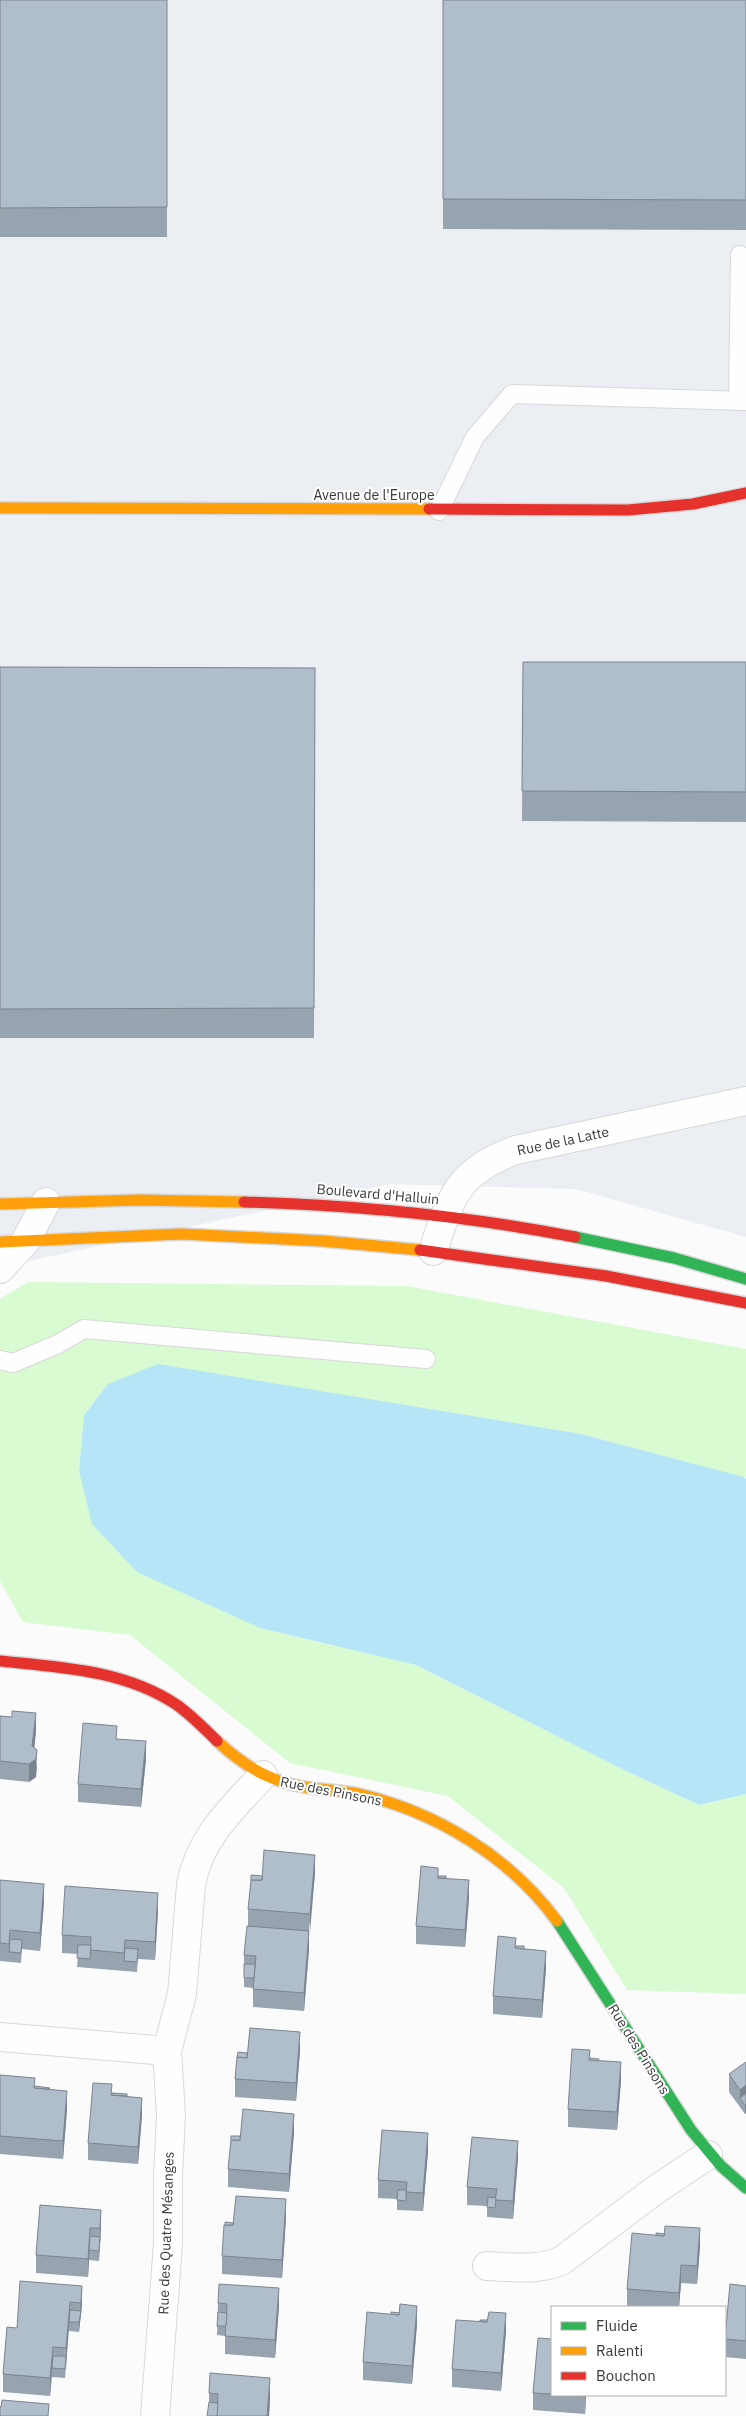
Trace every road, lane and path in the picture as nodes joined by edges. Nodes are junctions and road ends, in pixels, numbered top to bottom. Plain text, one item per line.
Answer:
1 (740, 255) dead end
2 (742, 401) edge
3 (746, 493) edge
4 (0, 508) edge
5 (439, 510) junction
6 (746, 1101) edge
7 (46, 1202) junction
8 (0, 1204) edge
9 (445, 1215) junction
10 (12, 1242) edge
11 (433, 1251) junction
12 (0, 1269) edge
13 (746, 1279) edge
14 (746, 1303) edge
15 (426, 1359) dead end
16 (0, 1360) edge
17 (0, 1661) edge
18 (263, 1776) junction
19 (0, 2037) edge
20 (167, 2051) junction
21 (708, 2154) junction
22 (746, 2188) edge
23 (487, 2266) dead end
24 (155, 2416) edge

1 - 2 lane
2 - 5 lane
3 - 5 street, Avenue de l'Europe
4 - 5 street, Avenue de l'Europe
6 - 9 street, Rue de la Latte
7 - 8 street, Boulevard d'Halluin
7 - 9 street, Boulevard d'Halluin
7 - 10 street
9 - 11 street, Rue de la Latte
9 - 13 street, Boulevard d'Halluin
10 - 11 street
10 - 12 street
11 - 14 street
15 - 16 lane
17 - 18 street, Rue des Pinsons
18 - 20 street, Rue des Quatre Mésanges
18 - 21 street, Rue des Pinsons
19 - 20 street
20 - 24 street, Rue des Quatre Mésanges
21 - 22 street, Rue des Pinsons
21 - 23 street

